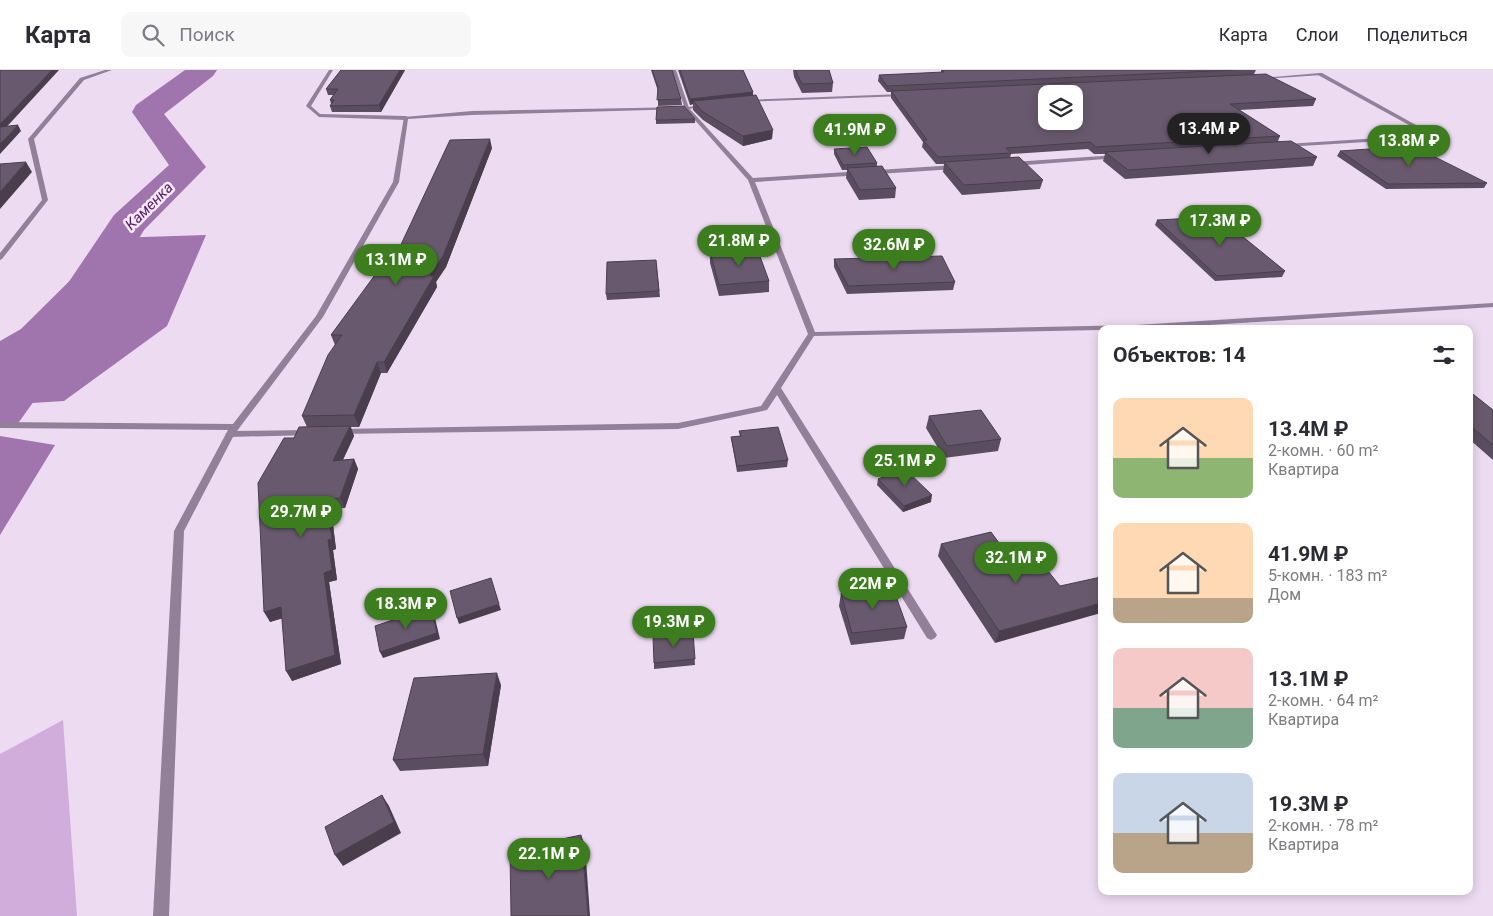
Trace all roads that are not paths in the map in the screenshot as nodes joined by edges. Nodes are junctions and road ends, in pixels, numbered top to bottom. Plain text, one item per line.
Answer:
1 (110, 70) edge
2 (331, 70) edge
3 (674, 70) edge
4 (1312, 70) edge
5 (1320, 74) junction
6 (1257, 78) edge
7 (910, 94) edge
8 (741, 101) edge
9 (714, 104) edge
10 (686, 108) junction
11 (406, 118) junction
12 (1275, 146) edge
13 (1127, 156) edge
14 (1008, 164) edge
15 (959, 167) edge
16 (751, 180) junction
17 (2, 252) edge
18 (0, 258) edge
19 (1493, 304) edge
20 (1167, 325) edge
21 (1098, 328) edge
22 (812, 334) junction
23 (777, 389) junction
24 (2, 425) edge
25 (232, 431) junction
26 (329, 432) edge
27 (319, 433) edge
28 (931, 635) dead end
29 (161, 916) edge

1 - 17 street
2 - 11 street
3 - 10 street
4 - 5 street
5 - 6 street
5 - 12 street
7 - 8 street
9 - 10 street
10 - 11 street
10 - 16 street
11 - 25 street
13 - 14 street
15 - 16 street
16 - 22 street
17 - 18 street
19 - 20 street
21 - 22 street
22 - 23 street
23 - 26 street
23 - 28 street
24 - 25 street
25 - 27 street
25 - 29 street

